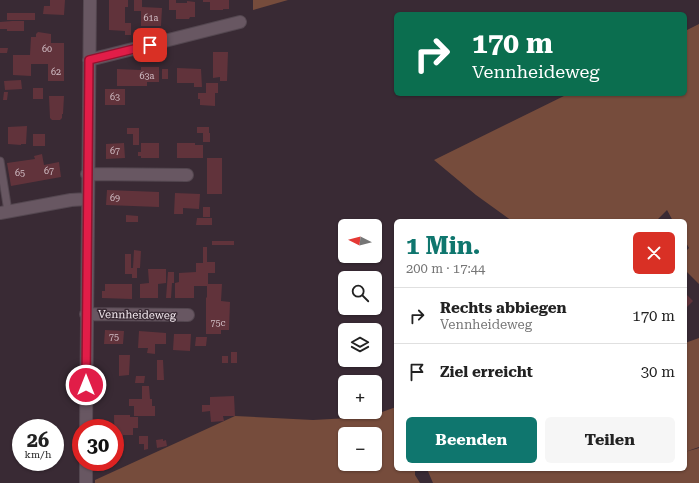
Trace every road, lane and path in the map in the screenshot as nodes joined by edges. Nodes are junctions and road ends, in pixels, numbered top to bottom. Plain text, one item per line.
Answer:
1 (90, 0) edge
2 (240, 22) dead end
3 (89, 60) junction
4 (0, 161) edge
5 (87, 174) junction
6 (187, 175) dead end
7 (88, 199) junction
8 (4, 212) edge
9 (86, 314) junction
10 (188, 315) dead end
11 (86, 419) edge
12 (86, 471) edge
13 (86, 483) edge

1 - 3 street, Vennheideweg
2 - 3 street
3 - 5 street, Vennheideweg
4 - 8 lane
5 - 6 street
5 - 7 street, Vennheideweg
7 - 8 street
7 - 9 street, Vennheideweg
9 - 10 street, Vennheideweg
9 - 11 street, Vennheideweg
12 - 13 street

